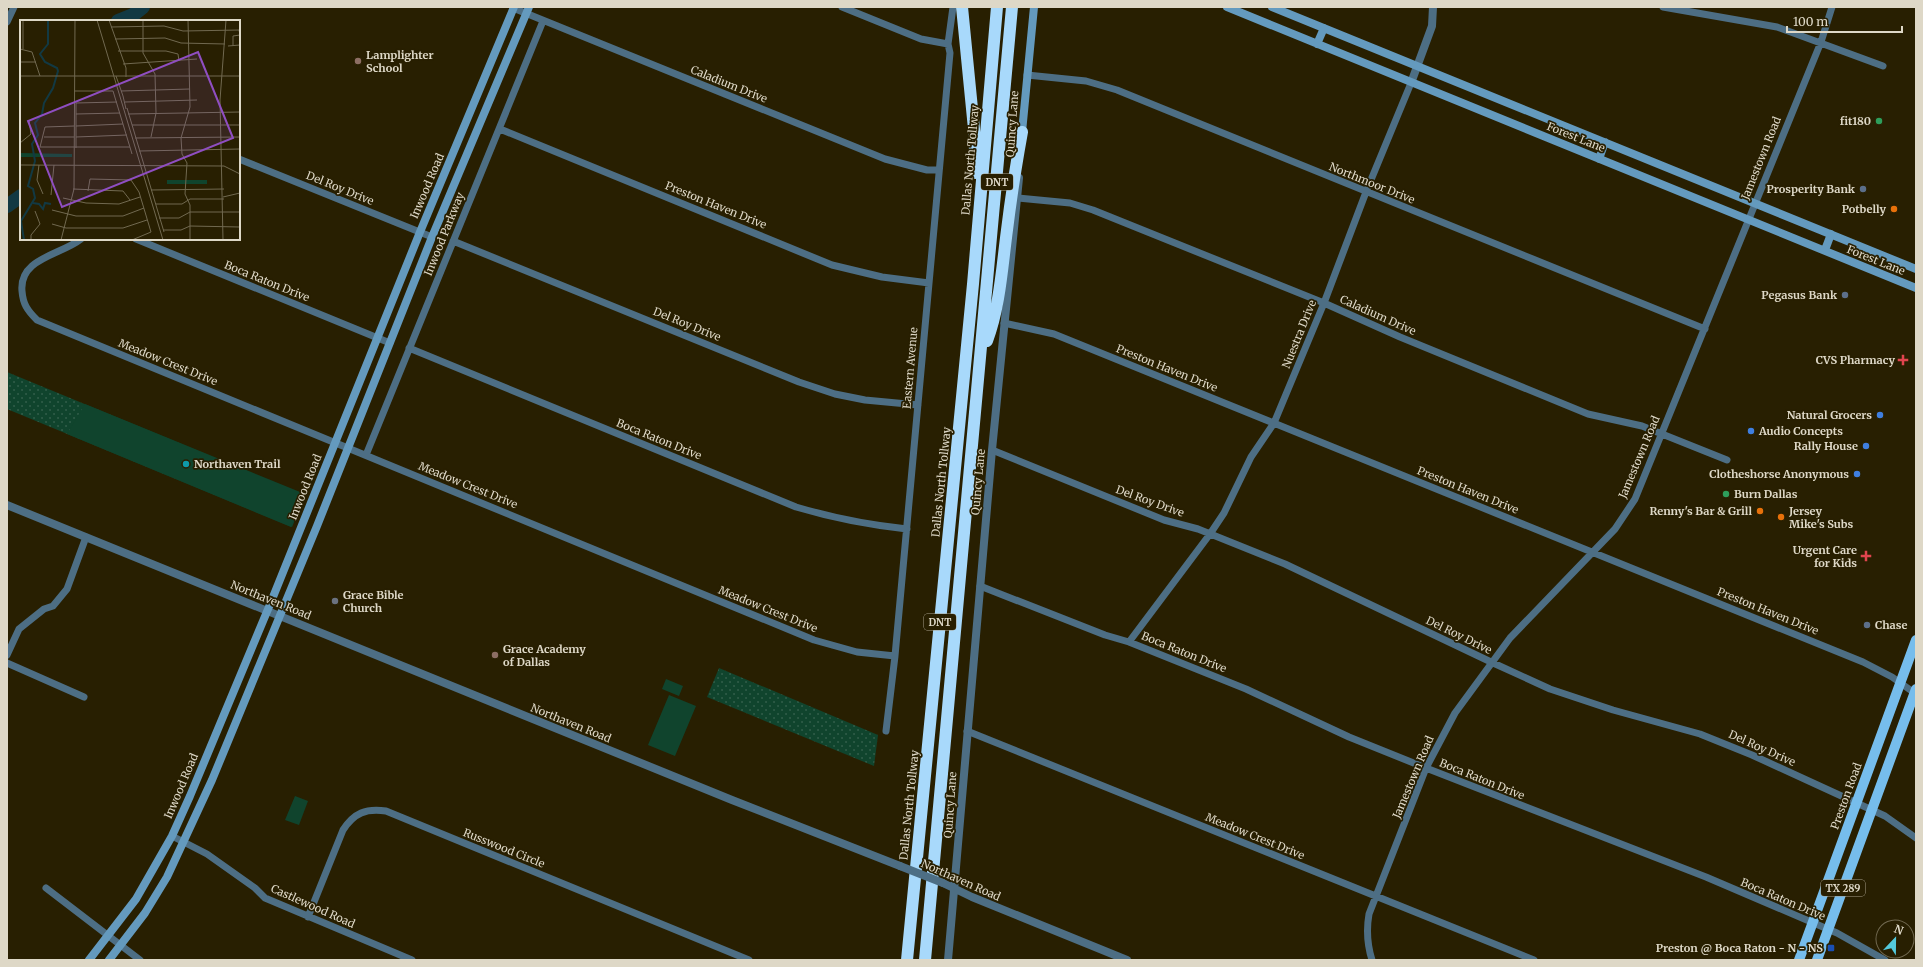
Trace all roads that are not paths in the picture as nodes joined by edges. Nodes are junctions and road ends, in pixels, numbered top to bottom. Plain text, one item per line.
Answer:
1 (14, 7) edge
2 (842, 7) edge
3 (953, 7) edge
4 (962, 7) edge
5 (997, 7) edge
6 (1012, 7) edge
7 (1034, 7) edge
8 (1228, 7) edge
9 (1272, 7) edge
10 (1434, 7) edge
11 (1663, 7) edge
12 (1703, 7) edge
13 (1832, 7) edge
14 (514, 8) edge
15 (527, 10) edge
16 (1700, 15) junction
17 (543, 21) junction
18 (7, 22) edge
19 (1324, 28) junction
20 (1821, 42) junction
21 (948, 44) junction
22 (1317, 44) junction
23 (1882, 66) dead end
24 (1417, 67) junction
25 (1027, 75) junction
26 (1411, 83) junction
27 (500, 129) junction
28 (1022, 132) junction
29 (459, 139) junction
30 (1605, 142) junction
31 (471, 144) junction
32 (1599, 158) junction
33 (240, 159) edge
34 (939, 170) junction
35 (1366, 192) junction
36 (1018, 198) junction
37 (1755, 203) junction
38 (978, 214) junction
39 (1749, 219) junction
40 (420, 232) junction
41 (1831, 234) junction
42 (432, 237) junction
43 (79, 240) edge
44 (138, 240) edge
45 (453, 240) junction
46 (1825, 250) junction
47 (1916, 269) edge
48 (929, 283) junction
49 (1916, 288) edge
50 (1324, 303) junction
51 (1004, 323) junction
52 (1704, 329) junction
53 (377, 338) junction
54 (390, 343) junction
55 (409, 348) junction
56 (981, 357) junction
57 (918, 405) junction
58 (1274, 423) junction
59 (1662, 434) junction
60 (335, 442) junction
61 (348, 448) junction
62 (992, 450) junction
63 (366, 455) junction
64 (1726, 460) dead end
65 (7, 505) edge
66 (906, 529) junction
67 (1210, 534) junction
68 (86, 537) junction
69 (1592, 552) junction
70 (980, 586) junction
71 (267, 611) junction
72 (280, 616) junction
73 (1916, 640) edge
74 (1129, 642) junction
75 (7, 654) edge
76 (895, 656) junction
77 (1491, 662) junction
78 (7, 663) edge
79 (1900, 683) junction
80 (1915, 692) edge
81 (84, 697) dead end
82 (886, 731) dead end
83 (967, 731) junction
84 (1426, 768) junction
85 (1855, 804) junction
86 (1871, 811) junction
87 (172, 836) junction
88 (1916, 838) edge
89 (184, 842) junction
90 (46, 888) dead end
91 (955, 888) junction
92 (1376, 896) junction
93 (308, 917) junction
94 (1812, 924) junction
95 (1828, 930) junction
96 (109, 937) junction
97 (121, 946) junction
98 (89, 960) edge
99 (109, 960) edge
100 (140, 960) edge
101 (412, 960) edge
102 (749, 960) edge
103 (907, 960) edge
104 (926, 960) edge
105 (948, 960) edge
106 (1127, 960) edge
107 (1372, 960) edge
108 (1534, 960) edge
109 (1799, 960) edge
110 (1817, 960) edge
111 (1885, 960) edge

1 - 18 street
2 - 21 street
3 - 21 street, Eastern Avenue
4 - 38 highway
5 - 38 highway, Dallas North Tollway / DNT
6 - 56 highway, DNT
7 - 25 main road, Quincy Lane
8 - 22 main road, Forest Lane
9 - 19 main road, Forest Lane
10 - 24 street, Nuestra Drive
11 - 16 street
12 - 16 street
13 - 20 street, Jamestown Road
14 - 15 street, Caladium Drive
14 - 29 main road, Inwood Road
15 - 17 street, Caladium Drive
15 - 31 main road
16 - 20 street
17 - 27 street, Inwood Parkway
17 - 34 street, Caladium Drive
19 - 22 main road
19 - 24 main road, Forest Lane
20 - 23 street
20 - 37 street, Jamestown Road
21 - 34 street, Eastern Avenue
22 - 26 main road, Forest Lane
24 - 26 street, Nuestra Drive
24 - 30 main road, Forest Lane
25 - 28 main road, Quincy Lane
25 - 35 street, Northmoor Drive
26 - 32 main road, Forest Lane
26 - 35 street, Nuestra Drive
27 - 45 street, Inwood Parkway
27 - 48 street, Preston Haven Drive
28 - 36 street, Quincy Lane
28 - 56 highway
29 - 31 main road
29 - 40 main road, Inwood Road
30 - 32 main road
30 - 37 main road, Forest Lane
31 - 42 main road
32 - 39 main road, Forest Lane
33 - 40 street, Del Roy Drive
34 - 48 street, Eastern Avenue
35 - 50 street, Nuestra Drive
35 - 52 street, Northmoor Drive
36 - 50 street, Caladium Drive
36 - 51 street, Quincy Lane
37 - 39 street, Jamestown Road
37 - 41 main road, Forest Lane
38 - 103 highway, Dallas North Tollway / DNT
39 - 46 main road, Forest Lane
39 - 52 street, Jamestown Road
40 - 42 street, Del Roy Drive
40 - 53 main road, Inwood Road
41 - 46 main road
41 - 47 main road, Forest Lane
42 - 54 main road
43 - 60 street, Meadow Crest Drive
44 - 53 street, Boca Raton Drive
45 - 55 street, Inwood Parkway
45 - 57 street, Del Roy Drive
46 - 49 main road, Forest Lane
48 - 57 street, Eastern Avenue
50 - 58 street, Nuestra Drive
50 - 59 street, Caladium Drive
51 - 58 street, Preston Haven Drive
51 - 62 street, Quincy Lane
52 - 59 street, Jamestown Road
53 - 54 street, Boca Raton Drive
53 - 60 main road, Inwood Road
54 - 61 main road
55 - 63 street, Inwood Parkway
55 - 66 street, Boca Raton Drive
56 - 104 highway, DNT
57 - 66 street, Eastern Avenue
58 - 67 street, Nuestra Drive
58 - 69 street, Preston Haven Drive
59 - 64 street, Caladium Drive
59 - 69 street, Jamestown Road
60 - 61 street, Meadow Crest Drive
60 - 71 main road, Inwood Road
61 - 63 street, Meadow Crest Drive
61 - 72 main road
62 - 67 street, Del Roy Drive
62 - 70 street, Quincy Lane
63 - 76 street, Meadow Crest Drive
65 - 68 street, Northaven Road
66 - 76 street, Eastern Avenue
67 - 74 street, Nuestra Drive
67 - 77 street, Del Roy Drive
68 - 71 street, Northaven Road
68 - 75 street
69 - 77 street, Jamestown Road
69 - 79 street, Preston Haven Drive
70 - 74 street, Boca Raton Drive
70 - 83 street, Quincy Lane
71 - 72 street, Northaven Road
71 - 87 main road, Inwood Road
72 - 89 main road
72 - 91 street, Northaven Road, bridge
73 - 79 main road, Preston Road / TX 289
74 - 84 street, Boca Raton Drive
76 - 82 street, Eastern Avenue
77 - 84 street, Jamestown Road
77 - 85 street, Del Roy Drive
78 - 81 street
79 - 80 street, Preston Haven Drive
79 - 85 main road, Preston Road / TX 289
80 - 86 main road, TX 289
83 - 91 street, Quincy Lane
83 - 92 street, Meadow Crest Drive
84 - 92 street, Jamestown Road
84 - 94 street, Boca Raton Drive
85 - 86 street, Del Roy Drive
85 - 94 main road, Preston Road / TX 289
86 - 88 street, Del Roy Drive
86 - 95 main road, TX 289
87 - 89 street, Castlewood Road
87 - 96 main road, Inwood Road
89 - 93 street, Castlewood Road
89 - 97 main road
90 - 96 street
91 - 105 street, Quincy Lane
91 - 106 street, Northaven Road
92 - 107 street, Jamestown Road
92 - 108 street, Meadow Crest Drive
93 - 101 street, Castlewood Road
93 - 102 street, Russwood Circle
94 - 95 street, Boca Raton Drive
94 - 109 main road, Preston Road / TX 289
95 - 110 main road, TX 289
95 - 111 street, Boca Raton Drive
96 - 97 street
96 - 98 main road, Inwood Road
97 - 99 main road
97 - 100 street

